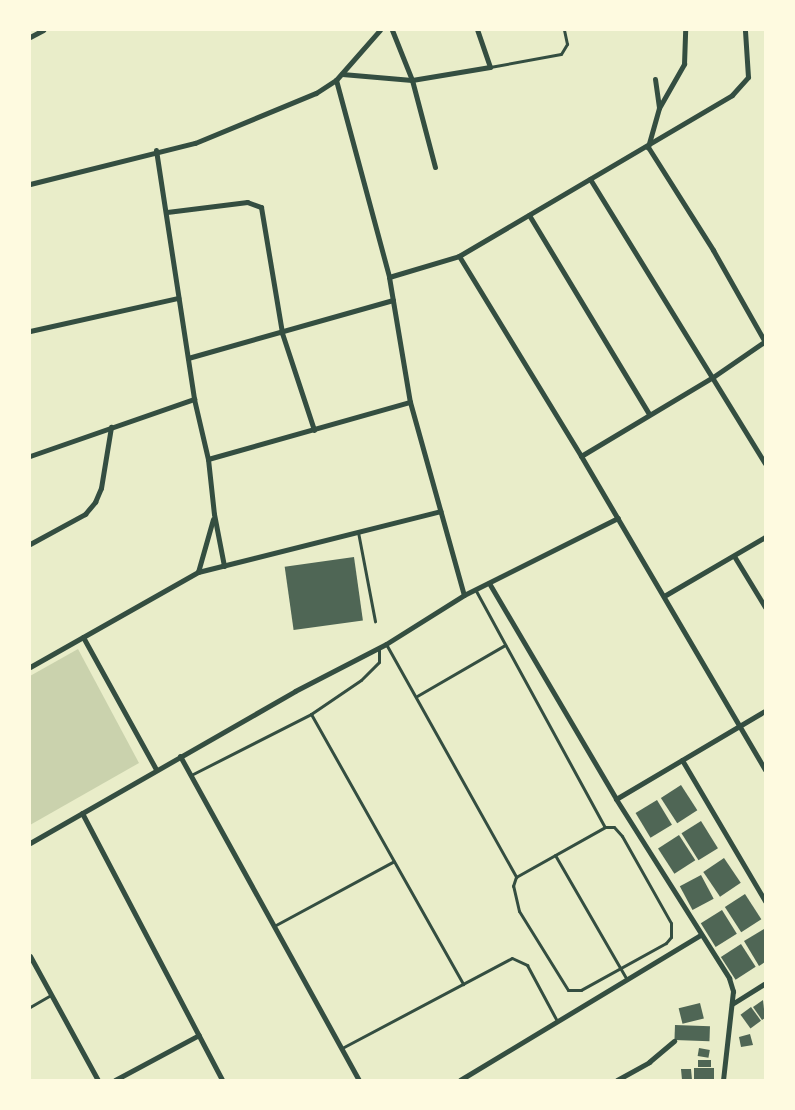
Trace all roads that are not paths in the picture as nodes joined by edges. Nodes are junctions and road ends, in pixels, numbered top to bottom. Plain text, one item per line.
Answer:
1 (43, 30) edge
2 (380, 30) edge
3 (392, 30) edge
4 (477, 30) edge
5 (564, 30) edge
6 (685, 30) edge
7 (745, 30) edge
8 (30, 37) edge
9 (490, 67) junction
10 (342, 74) junction
11 (655, 79) dead end
12 (336, 80) junction
13 (412, 80) junction
14 (659, 108) junction
15 (648, 147) junction
16 (156, 150) junction
17 (435, 167) dead end
18 (590, 179) junction
19 (30, 184) edge
20 (167, 212) junction
21 (529, 215) junction
22 (459, 256) junction
23 (389, 278) junction
24 (178, 298) junction
25 (394, 300) junction
26 (30, 332) edge
27 (282, 333) junction
28 (764, 342) edge
29 (188, 358) junction
30 (713, 377) junction
31 (194, 399) junction
32 (410, 402) junction
33 (649, 414) junction
34 (111, 427) junction
35 (314, 430) junction
36 (30, 456) edge
37 (581, 456) junction
38 (208, 459) junction
39 (765, 463) edge
40 (440, 511) junction
41 (214, 514) junction
42 (618, 518) junction
43 (358, 532) junction
44 (765, 537) edge
45 (30, 544) edge
46 (734, 556) junction
47 (224, 566) junction
48 (198, 572) junction
49 (489, 583) junction
50 (475, 590) junction
51 (464, 594) junction
52 (664, 596) junction
53 (765, 607) edge
54 (374, 621) dead end
55 (83, 636) junction
56 (386, 644) junction
57 (505, 646) junction
58 (379, 647) junction
59 (30, 667) edge
60 (417, 696) junction
61 (765, 711) edge
62 (311, 714) junction
63 (738, 727) junction
64 (180, 756) junction
65 (682, 760) junction
66 (156, 769) junction
67 (765, 770) edge
68 (191, 776) junction
69 (616, 799) junction
70 (82, 813) junction
71 (605, 828) junction
72 (30, 843) edge
73 (555, 855) junction
74 (394, 861) junction
75 (516, 877) junction
76 (765, 901) edge
77 (274, 926) junction
78 (700, 935) junction
79 (30, 956) edge
80 (621, 969) junction
81 (626, 978) junction
82 (765, 983) edge
83 (463, 984) junction
84 (51, 995) junction
85 (732, 1004) junction
86 (30, 1007) edge
87 (557, 1021) junction
88 (199, 1035) junction
89 (674, 1041) dead end
90 (342, 1048) junction
91 (98, 1080) edge
92 (115, 1080) edge
93 (222, 1080) edge
94 (360, 1080) edge
95 (460, 1080) edge
96 (617, 1080) edge
97 (723, 1080) edge

1 - 8 street
2 - 10 street
3 - 13 street
4 - 9 street
5 - 9 lane
6 - 14 street
7 - 15 street
9 - 13 street
10 - 12 street
10 - 13 street
11 - 14 street
12 - 16 street
12 - 23 street
13 - 17 street
14 - 15 street
15 - 18 street
15 - 28 street
16 - 19 street
16 - 20 street
18 - 21 street
18 - 30 street
20 - 24 street
20 - 27 street
21 - 22 street
21 - 33 street
22 - 23 street
22 - 37 street
23 - 25 street
24 - 26 street
24 - 29 street
25 - 27 street
25 - 32 street
27 - 29 street
27 - 35 street
28 - 30 street
29 - 31 street
30 - 33 street
30 - 39 street
31 - 34 street
31 - 38 street
32 - 35 street
32 - 40 street
33 - 37 street
34 - 36 street
34 - 45 street
35 - 38 street
37 - 42 street
38 - 41 street
40 - 43 street
40 - 51 street
41 - 47 street
41 - 48 street
42 - 49 street
42 - 52 street
43 - 47 street
43 - 54 lane
44 - 46 street
46 - 52 street
46 - 53 street
47 - 48 street
48 - 55 street
49 - 50 street
49 - 69 street
50 - 51 street
50 - 57 lane
51 - 56 street
52 - 63 street
55 - 59 street
55 - 66 street
56 - 58 street
56 - 60 lane
57 - 60 lane
57 - 71 lane
58 - 62 lane
58 - 64 street
60 - 75 lane
61 - 63 street
62 - 68 lane
62 - 74 lane
63 - 65 street
63 - 67 street
64 - 66 street
64 - 68 street
65 - 69 street
65 - 76 street
66 - 70 street
68 - 77 street
69 - 78 street
70 - 72 street
70 - 88 street
71 - 73 lane
71 - 80 lane
73 - 75 lane
73 - 80 lane
74 - 77 lane
74 - 83 lane
75 - 80 lane
77 - 90 street
78 - 81 street
78 - 85 street
79 - 84 street
80 - 81 lane
81 - 87 street
82 - 85 street
83 - 87 lane
83 - 90 lane
84 - 86 lane
84 - 91 street
85 - 97 street
87 - 95 street
88 - 92 street
88 - 93 street
89 - 96 street
90 - 94 street

